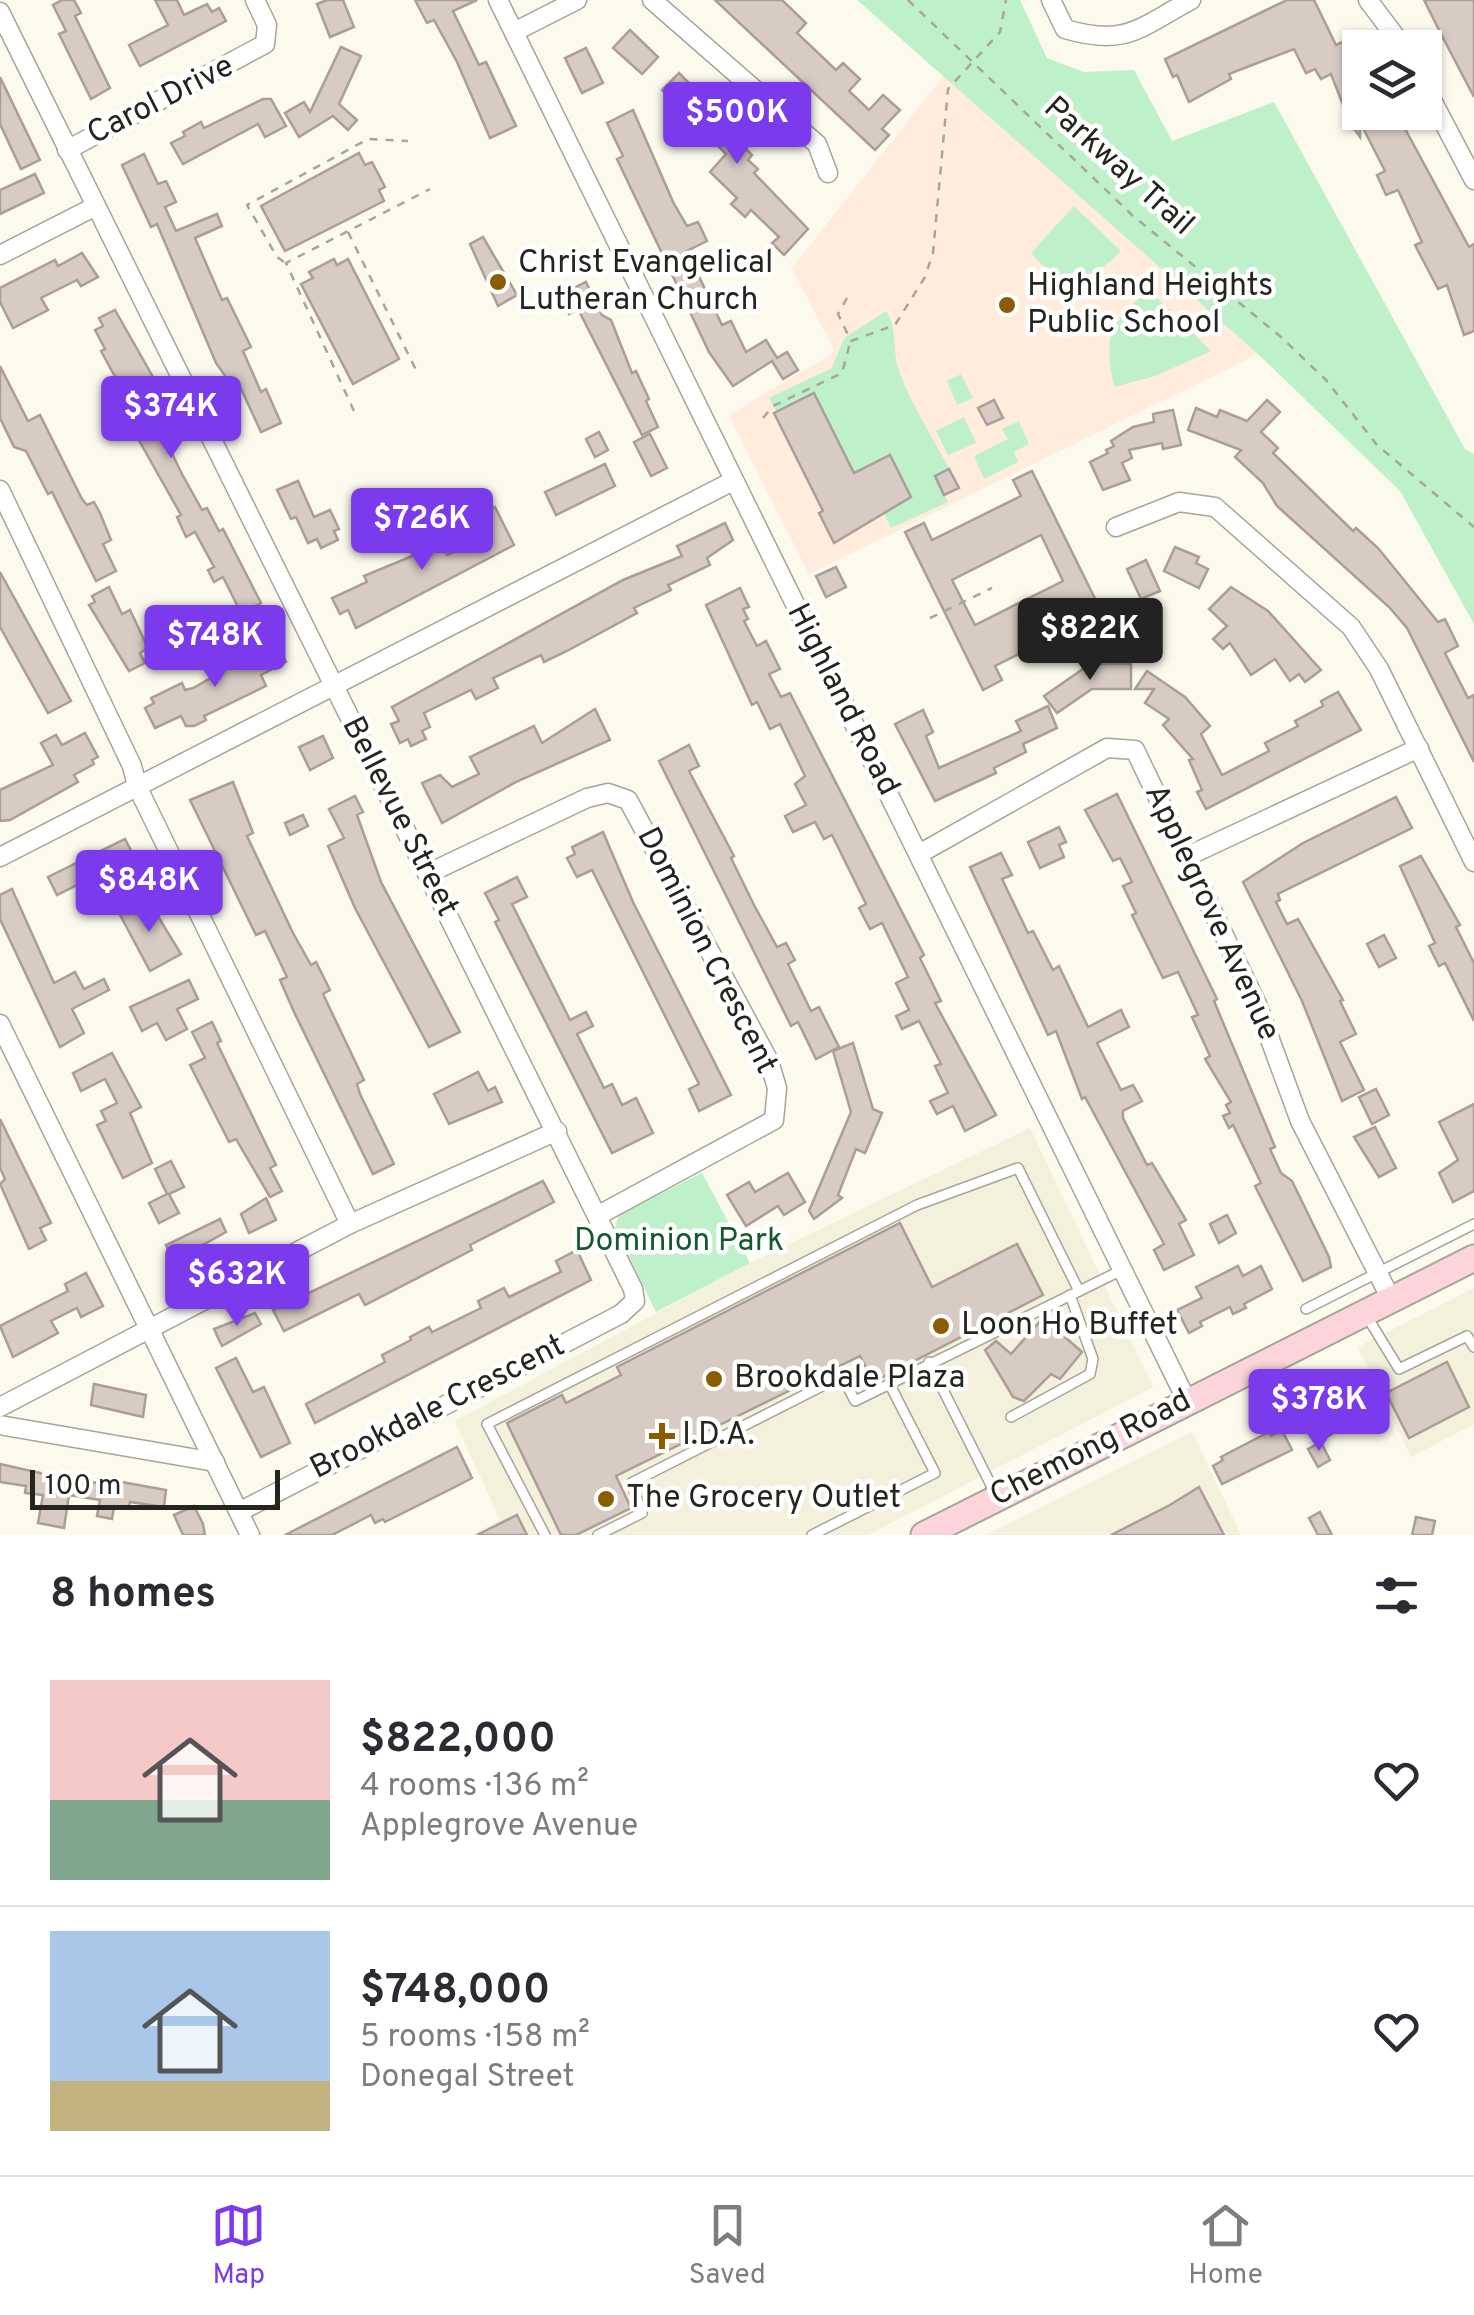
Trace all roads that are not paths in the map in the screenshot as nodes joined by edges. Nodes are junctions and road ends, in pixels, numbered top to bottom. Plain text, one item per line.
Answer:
1 (255, 0) edge
2 (498, 0) edge
3 (577, 0) edge
4 (652, 0) edge
5 (1051, 0) edge
6 (1192, 0) edge
7 (1368, 0) edge
8 (0, 12) edge
9 (1390, 30) edge
10 (514, 32) junction
11 (1442, 119) edge
12 (67, 150) junction
13 (828, 173) dead end
14 (1474, 180) edge
15 (94, 207) junction
16 (0, 254) edge
17 (731, 482) junction
18 (0, 490) edge
19 (1116, 527) dead end
20 (331, 686) junction
21 (1419, 748) junction
22 (137, 786) junction
23 (919, 854) junction
24 (0, 856) edge
25 (1188, 856) junction
26 (1474, 862) edge
27 (429, 873) junction
28 (0, 1024) edge
29 (556, 1131) junction
30 (598, 1216) junction
31 (350, 1224) junction
32 (1474, 1224) edge
33 (1474, 1258) edge
34 (1122, 1270) junction
35 (1376, 1274) junction
36 (1074, 1293) junction
37 (1390, 1297) junction
38 (634, 1301) joint
39 (1306, 1309) dead end
40 (1364, 1310) junction
41 (148, 1330) junction
42 (1474, 1347) edge
43 (929, 1362) junction
44 (889, 1383) junction
45 (1186, 1400) junction
46 (0, 1408) edge
47 (1012, 1417) dead end
48 (0, 1425) edge
49 (215, 1462) junction
50 (997, 1497) junction
51 (239, 1512) junction
52 (837, 1523) junction
53 (250, 1535) edge
54 (545, 1535) edge
55 (598, 1535) edge
56 (812, 1535) edge
57 (843, 1535) edge
58 (924, 1535) edge

1 - 12 street, Carol Drive
2 - 10 street, Highland Road
3 - 10 street
4 - 13 street
5 - 6 street
7 - 9 street
8 - 12 street, Bellevue Street
10 - 17 street, Highland Road
11 - 14 street
12 - 15 street, Bellevue Street
15 - 16 street
15 - 20 street, Bellevue Street
17 - 20 street
17 - 23 street, Highland Road
18 - 22 street
19 - 21 street
20 - 22 street
20 - 27 street, Bellevue Street
21 - 25 street
21 - 26 street
22 - 24 street
22 - 31 street
23 - 25 street, Applegrove Avenue
23 - 34 street, Highland Road
25 - 35 street, Applegrove Avenue
27 - 29 street, Bellevue Street
27 - 30 street, Dominion Crescent
28 - 41 street
29 - 30 street, Bellevue Street
29 - 31 street
30 - 38 street, Bellevue Street
31 - 41 street
32 - 35 lane
33 - 37 main road, Chemong Road
34 - 36 lane
34 - 45 street, Highland Road
35 - 37 street, Applegrove Avenue
35 - 39 lane
36 - 43 lane
36 - 47 lane
36 - 54 lane
37 - 40 main road, Chemong Road
38 - 51 street, Brookdale Crescent
40 - 42 lane
40 - 45 main road, Chemong Road
41 - 46 street
41 - 49 street
43 - 44 lane
43 - 50 lane
44 - 52 lane
44 - 55 lane
45 - 50 main road, Chemong Road
48 - 49 street
49 - 51 street
50 - 58 main road, Chemong Road
51 - 53 street
52 - 56 lane
52 - 57 lane

